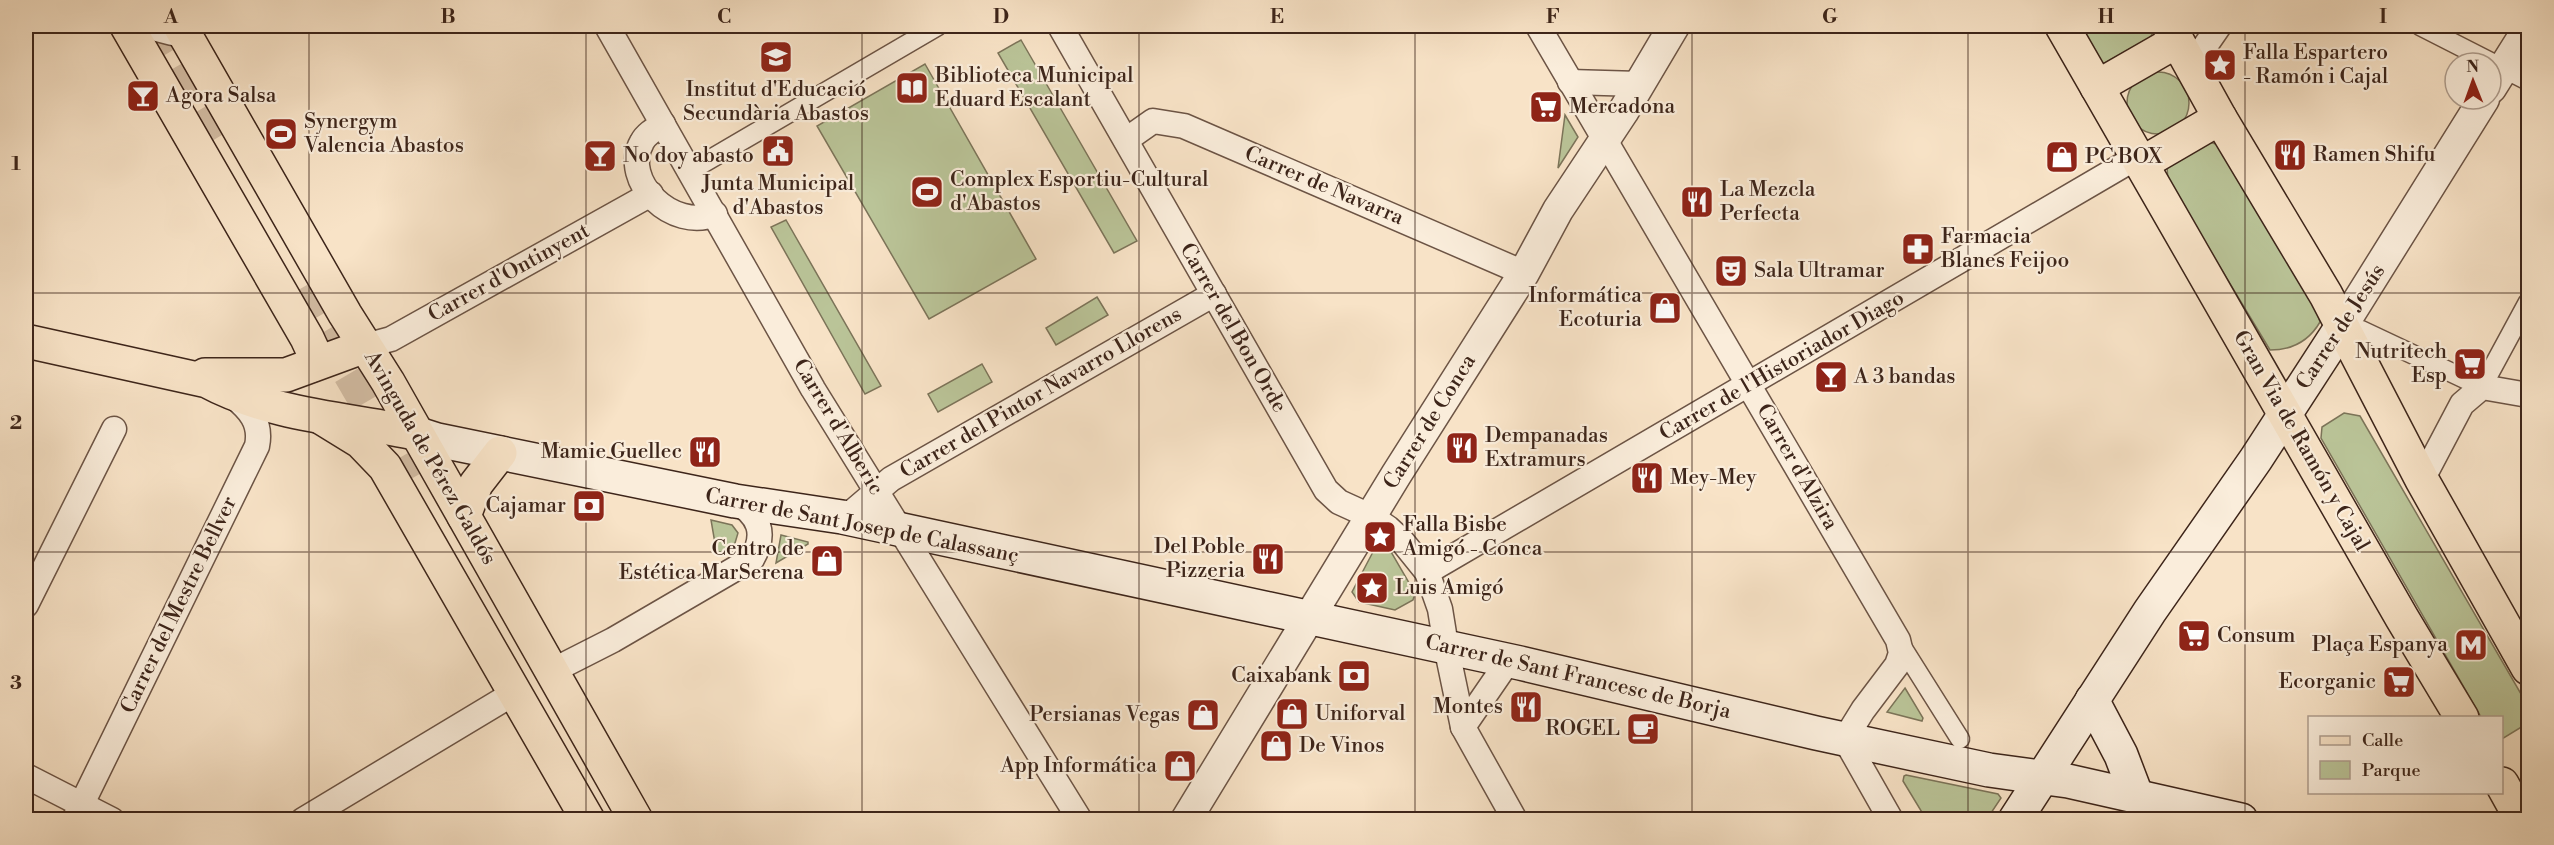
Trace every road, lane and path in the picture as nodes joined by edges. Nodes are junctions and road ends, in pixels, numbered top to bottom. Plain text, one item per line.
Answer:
1 (127, 26) edge
2 (143, 26) edge
3 (607, 26) edge
4 (938, 26) edge
5 (1060, 26) edge
6 (1538, 26) edge
7 (1674, 26) edge
8 (2062, 26) edge
9 (2219, 26) edge
10 (2420, 26) edge
11 (184, 27) edge
12 (2529, 29) edge
13 (2179, 44) edge
14 (2508, 79) edge
15 (1570, 82) junction
16 (1639, 84) junction
17 (2097, 87) junction
18 (220, 99) junction
19 (2476, 111) edge
20 (2220, 117) junction
21 (663, 124) junction
22 (1605, 139) junction
23 (1126, 140) junction
24 (223, 144) tunnel mouth
25 (2139, 160) junction
26 (690, 171) junction
27 (651, 194) junction
28 (715, 214) junction
29 (1524, 273) junction
30 (305, 287) tunnel mouth
31 (1214, 294) junction
32 (2529, 302) edge
33 (2341, 327) junction
34 (26, 341) edge
35 (365, 346) junction
36 (312, 365) junction
37 (182, 375) junction
38 (1749, 385) junction
39 (2482, 387) junction
40 (232, 394) junction
41 (2529, 395) edge
42 (2285, 415) junction
43 (322, 418) junction
44 (114, 429) dead end
45 (415, 433) junction
46 (500, 453) junction
47 (2422, 480) junction
48 (876, 490) junction
49 (735, 501) junction
50 (464, 516) junction
51 (842, 517) junction
52 (1372, 517) junction
53 (899, 530) junction
54 (1426, 572) junction
55 (26, 605) edge
56 (1310, 618) junction
57 (1898, 640) junction
58 (1446, 646) junction
59 (1509, 660) junction
60 (2529, 668) edge
61 (552, 671) junction
62 (514, 693) junction
63 (2092, 700) junction
64 (2461, 716) edge
65 (1463, 727) junction
66 (1845, 739) junction
67 (1960, 739) dead end
68 (26, 776) edge
69 (2044, 777) junction
70 (2503, 786) edge
71 (2137, 797) junction
72 (78, 812) edge
73 (2529, 815) edge
74 (112, 819) edge
75 (303, 819) edge
76 (588, 819) edge
77 (608, 819) edge
78 (618, 819) edge
79 (636, 819) edge
80 (1080, 819) edge
81 (1186, 819) edge
82 (1515, 819) edge
83 (1891, 819) edge
84 (2015, 819) edge
85 (2241, 819) edge
86 (2521, 819) edge

1 - 36 main road
2 - 11 street
2 - 18 main road, Avinguda de Pérez Galdós
3 - 21 street, Carrer d'Alberic
4 - 26 street
5 - 23 street, Carrer del Bon Orde
6 - 15 street, Carrer d'Alzira
7 - 16 street, Carrer de Conca
8 - 17 main road, Gran Via de Ramón y Cajal
9 - 13 street
10 - 14 street
11 - 18 main road, Avinguda de Pérez Galdós
12 - 14 street
13 - 17 main road
13 - 20 main road
15 - 16 street
15 - 22 street, Carrer d'Alzira
16 - 22 street, Carrer de Conca
17 - 25 main road, Gran Via de Ramón y Cajal
18 - 35 main road, Avinguda de Pérez Galdós
19 - 33 street, Carrer de Jesús
20 - 25 main road
20 - 33 main road
21 - 26 street, Carrer d'Alberic
21 - 27 street
22 - 29 street, Carrer de Conca
22 - 38 street, Carrer d'Alzira
23 - 29 street, Carrer de Navarra
23 - 31 street, Carrer del Bon Orde
24 - 30 main road
25 - 38 street, Carrer de l'Historiador Diago
25 - 42 main road, Gran Via de Ramón y Cajal
26 - 28 street, Carrer d'Alberic
27 - 28 street
27 - 35 street, Carrer d'Ontinyent
28 - 48 street, Carrer d'Alberic
29 - 52 street, Carrer de Conca
31 - 48 street, Carrer del Pintor Navarro Llorens
31 - 52 street, Carrer del Bon Orde
32 - 39 street
33 - 39 street
33 - 42 main road, Carrer de Jesús
33 - 47 main road
34 - 37 main road
35 - 36 main road
35 - 45 main road, Avinguda de Pérez Galdós
36 - 37 main road
37 - 40 main road
38 - 54 street, Carrer de l'Historiador Diago
38 - 57 street, Carrer d'Alzira
39 - 41 street
39 - 47 street
40 - 43 main road
40 - 72 street, Carrer del Mestre Bellver
42 - 63 main road, Carrer de Jesús
42 - 64 main road, Gran Via de Ramón y Cajal
43 - 45 main road
43 - 62 main road, Avinguda de Pérez Galdós
44 - 55 street
45 - 46 main road, Carrer de Sant Josep de Calassanç
45 - 50 main road, Avinguda de Pérez Galdós
46 - 49 main road, Carrer de Sant Josep de Calassanç
46 - 50 main road
47 - 60 main road
48 - 51 street, Carrer del Pintor Navarro Llorens
48 - 53 street, Carrer d'Alberic
49 - 51 main road, Carrer de Sant Josep de Calassanç
49 - 61 street
50 - 61 main road, Avinguda de Pérez Galdós
51 - 53 main road, Carrer de Sant Josep de Calassanç
52 - 54 street, Carrer del Bon Orde
52 - 56 street, Carrer de Conca
53 - 56 main road, Carrer de Sant Josep de Calassanç
53 - 80 street, Carrer d'Alberic
54 - 58 street, Carrer del Bon Orde
56 - 58 main road, Carrer de Sant Francesc de Borja
56 - 81 street, Carrer de Conca
57 - 66 street
57 - 67 street, Carrer d'Alzira
58 - 59 main road, Carrer de Sant Francesc de Borja
58 - 65 street, Carrer del Bon Orde
59 - 65 street
59 - 66 main road, Carrer de Sant Francesc de Borja
61 - 79 main road, Avinguda de Pérez Galdós
62 - 75 street
62 - 76 main road, Avinguda de Pérez Galdós
63 - 69 main road, Carrer de Jesús
63 - 71 main road
65 - 82 street, Carrer del Bon Orde
66 - 69 main road, Carrer de Sant Francesc de Borja
66 - 83 street
68 - 72 street
69 - 71 main road, Carrer de Sant Francesc de Borja
69 - 84 main road, Carrer de Jesús
70 - 86 main road
71 - 85 main road, Carrer de Sant Francesc de Borja
72 - 74 street
73 - 86 main road
77 - 78 main road, Avinguda de Pérez Galdós

